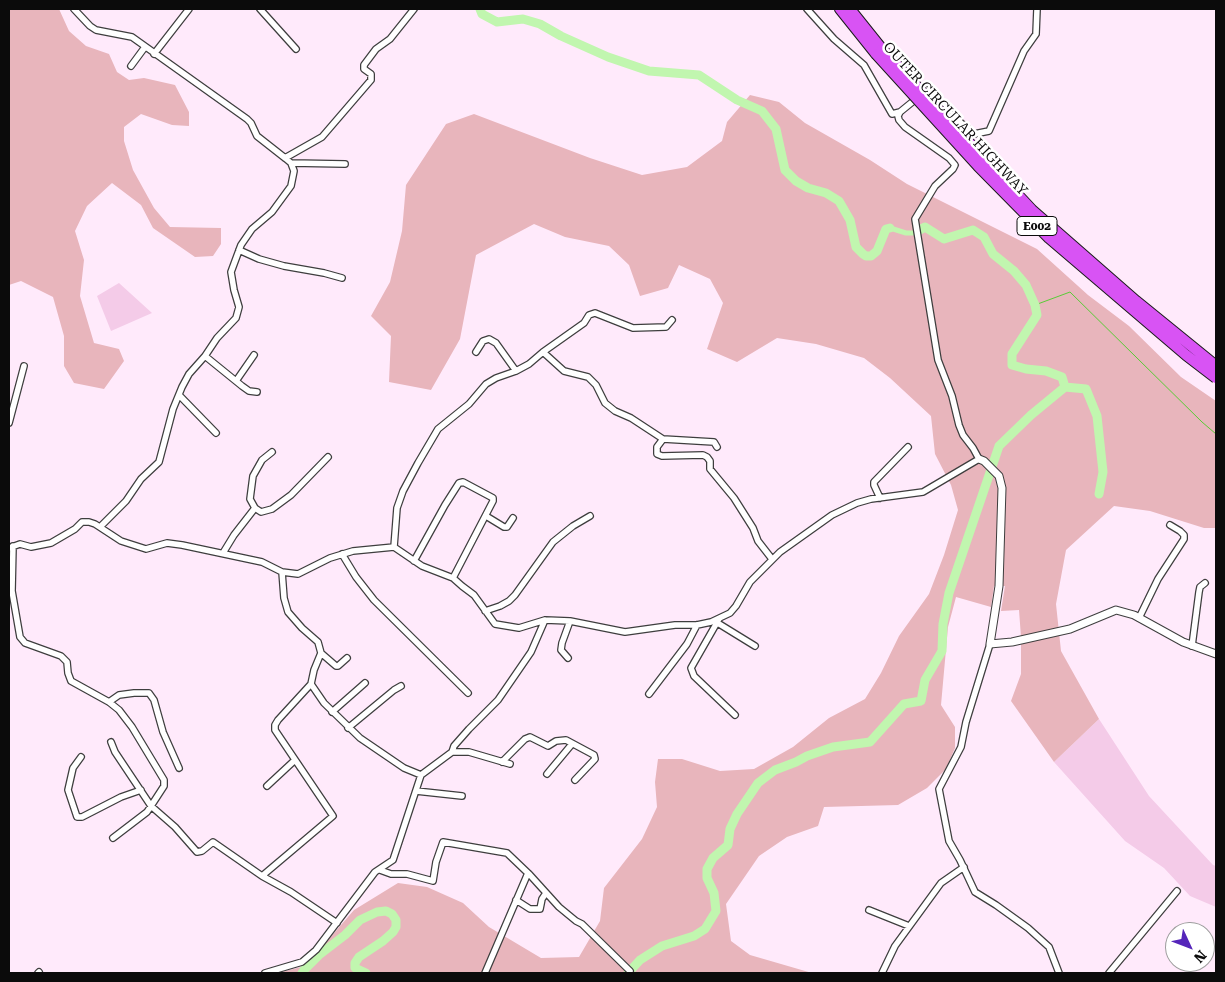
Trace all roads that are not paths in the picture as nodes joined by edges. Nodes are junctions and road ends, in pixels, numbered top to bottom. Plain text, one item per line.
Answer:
1 (74, 9) edge
2 (189, 9) edge
3 (260, 9) edge
4 (414, 9) edge
5 (807, 9) edge
6 (840, 9) edge
7 (850, 9) edge
8 (1037, 9) edge
9 (145, 47) junction
10 (296, 50) dead end
11 (879, 52) junction
12 (154, 54) junction
13 (131, 66) dead end
14 (900, 112) junction
15 (285, 158) junction
16 (290, 163) junction
17 (345, 164) dead end
18 (239, 250) junction
19 (342, 278) dead end
20 (672, 320) dead end
21 (476, 352) dead end
22 (543, 352) junction
23 (254, 355) dead end
24 (205, 356) junction
25 (24, 366) dead end
26 (1216, 366) edge
27 (516, 371) junction
28 (1216, 378) edge
29 (236, 381) junction
30 (257, 392) dead end
31 (179, 395) junction
32 (9, 423) edge
33 (216, 433) dead end
34 (663, 439) junction
35 (717, 447) dead end
36 (908, 447) dead end
37 (272, 452) dead end
38 (328, 457) dead end
39 (981, 460) junction
40 (880, 498) junction
41 (255, 508) junction
42 (486, 516) junction
43 (590, 516) dead end
44 (513, 518) dead end
45 (1170, 526) dead end
46 (100, 527) junction
47 (11, 547) edge
48 (394, 547) junction
49 (223, 553) junction
50 (342, 554) junction
51 (772, 559) junction
52 (414, 561) junction
53 (282, 572) junction
54 (453, 578) junction
55 (1205, 583) dead end
56 (485, 612) junction
57 (1139, 618) junction
58 (545, 620) junction
59 (718, 621) junction
60 (570, 622) junction
61 (697, 625) junction
62 (990, 644) junction
63 (755, 646) dead end
64 (1192, 646) junction
65 (321, 653) junction
66 (1216, 654) edge
67 (347, 658) dead end
68 (568, 658) dead end
69 (366, 683) dead end
70 (311, 684) junction
71 (401, 686) dead end
72 (468, 693) dead end
73 (649, 694) dead end
74 (109, 702) junction
75 (332, 712) junction
76 (735, 715) dead end
77 (348, 728) junction
78 (111, 742) dead end
79 (572, 744) junction
80 (452, 752) junction
81 (81, 757) dead end
82 (296, 760) junction
83 (502, 762) junction
84 (510, 764) dead end
85 (179, 768) dead end
86 (547, 774) dead end
87 (421, 775) junction
88 (575, 780) dead end
89 (267, 786) dead end
90 (141, 790) junction
91 (416, 790) junction
92 (462, 796) dead end
93 (151, 806) junction
94 (113, 838) dead end
95 (964, 867) junction
96 (380, 870) junction
97 (528, 873) junction
98 (262, 876) junction
99 (1177, 891) dead end
100 (546, 893) junction
101 (516, 900) junction
102 (869, 910) dead end
103 (337, 923) junction
104 (909, 926) junction
105 (630, 971) dead end
106 (265, 973) edge
107 (485, 973) edge
108 (882, 973) edge
109 (1060, 973) edge
110 (1108, 973) edge

1 - 9 street
2 - 12 street
3 - 10 street
4 - 15 street
5 - 14 street
6 - 11 highway, OUTER CIRCULAR HIGHWAY / E002
7 - 11 highway, OUTER CIRCULAR HIGHWAY / E002
8 - 14 street
9 - 12 street
9 - 13 street
11 - 26 highway, OUTER CIRCULAR HIGHWAY / E002, bridge
11 - 28 highway, OUTER CIRCULAR HIGHWAY / E002, bridge
12 - 15 street
14 - 39 street
15 - 16 street
16 - 17 street
16 - 18 street
18 - 19 street
18 - 24 street
20 - 22 street
21 - 27 street
22 - 27 street
22 - 34 street
23 - 29 street
24 - 29 street
24 - 31 street
25 - 32 street
27 - 48 street
29 - 30 street
31 - 33 street
31 - 46 street
34 - 35 street
34 - 51 street
36 - 40 street
37 - 41 street
38 - 41 street
39 - 40 street
39 - 62 street
40 - 51 street
41 - 49 street
42 - 44 street
42 - 52 street
42 - 54 street
43 - 56 street
45 - 57 street
46 - 47 street
46 - 49 street
47 - 74 street
48 - 50 street
48 - 52 street
49 - 53 street
50 - 53 street
50 - 72 street
51 - 59 street
52 - 54 street
53 - 65 street
54 - 56 street
55 - 64 street
56 - 58 street
57 - 62 street
57 - 64 street
58 - 60 street
58 - 80 street
59 - 61 street
59 - 63 street
59 - 76 street
60 - 61 street
60 - 68 street
61 - 73 street
62 - 95 street
64 - 66 street
65 - 67 street
65 - 70 street
69 - 75 street
70 - 75 street
70 - 82 street
71 - 77 street
74 - 85 street
74 - 93 street
75 - 77 street
77 - 87 street
78 - 90 street
79 - 83 street
79 - 86 street
79 - 88 street
80 - 83 street
80 - 87 street
81 - 90 street
82 - 89 street
82 - 98 street
83 - 84 street
87 - 91 street
90 - 93 street
91 - 92 street
91 - 96 street
93 - 94 street
93 - 98 street
95 - 104 street
95 - 109 street
96 - 97 street
96 - 103 street
97 - 100 street
97 - 101 street
98 - 103 street
99 - 110 street
100 - 101 street
100 - 105 street
101 - 107 street
102 - 104 street
103 - 106 street
104 - 108 street

